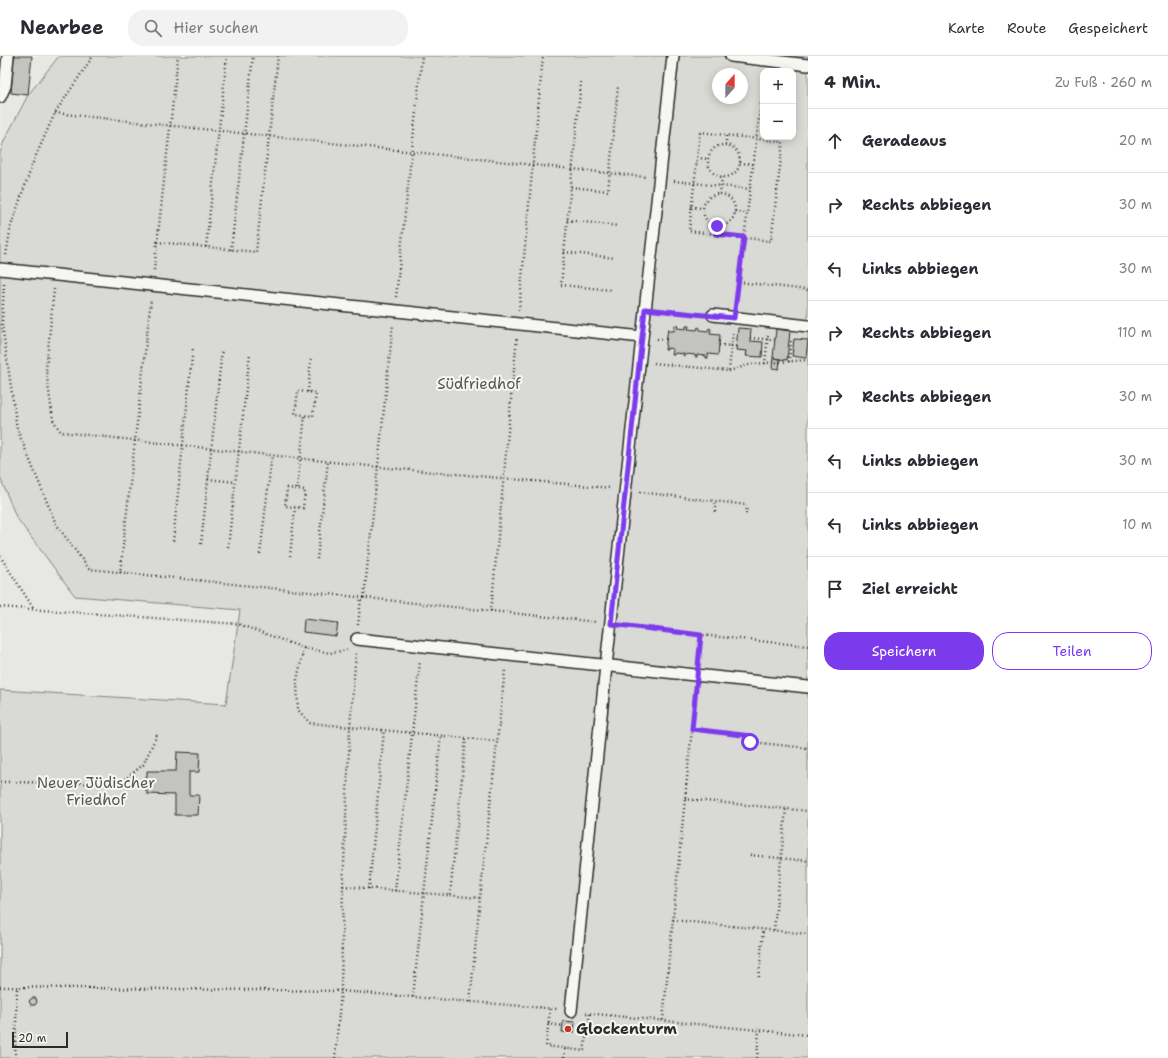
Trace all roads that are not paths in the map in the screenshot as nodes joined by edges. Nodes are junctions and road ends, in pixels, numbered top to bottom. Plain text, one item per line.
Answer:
1 (8, 56) edge
2 (673, 56) edge
3 (731, 56) edge
4 (808, 65) edge
5 (0, 97) edge
6 (2, 269) edge
7 (713, 315) road end
8 (808, 326) edge
9 (642, 337) junction
10 (356, 644) road end
11 (606, 666) junction
12 (808, 687) edge
13 (571, 1011) road end

1 - 5 lane
2 - 9 lane
3 - 4 lane
6 - 9 lane
7 - 8 lane
9 - 11 lane
10 - 11 lane
11 - 12 lane
11 - 13 lane

